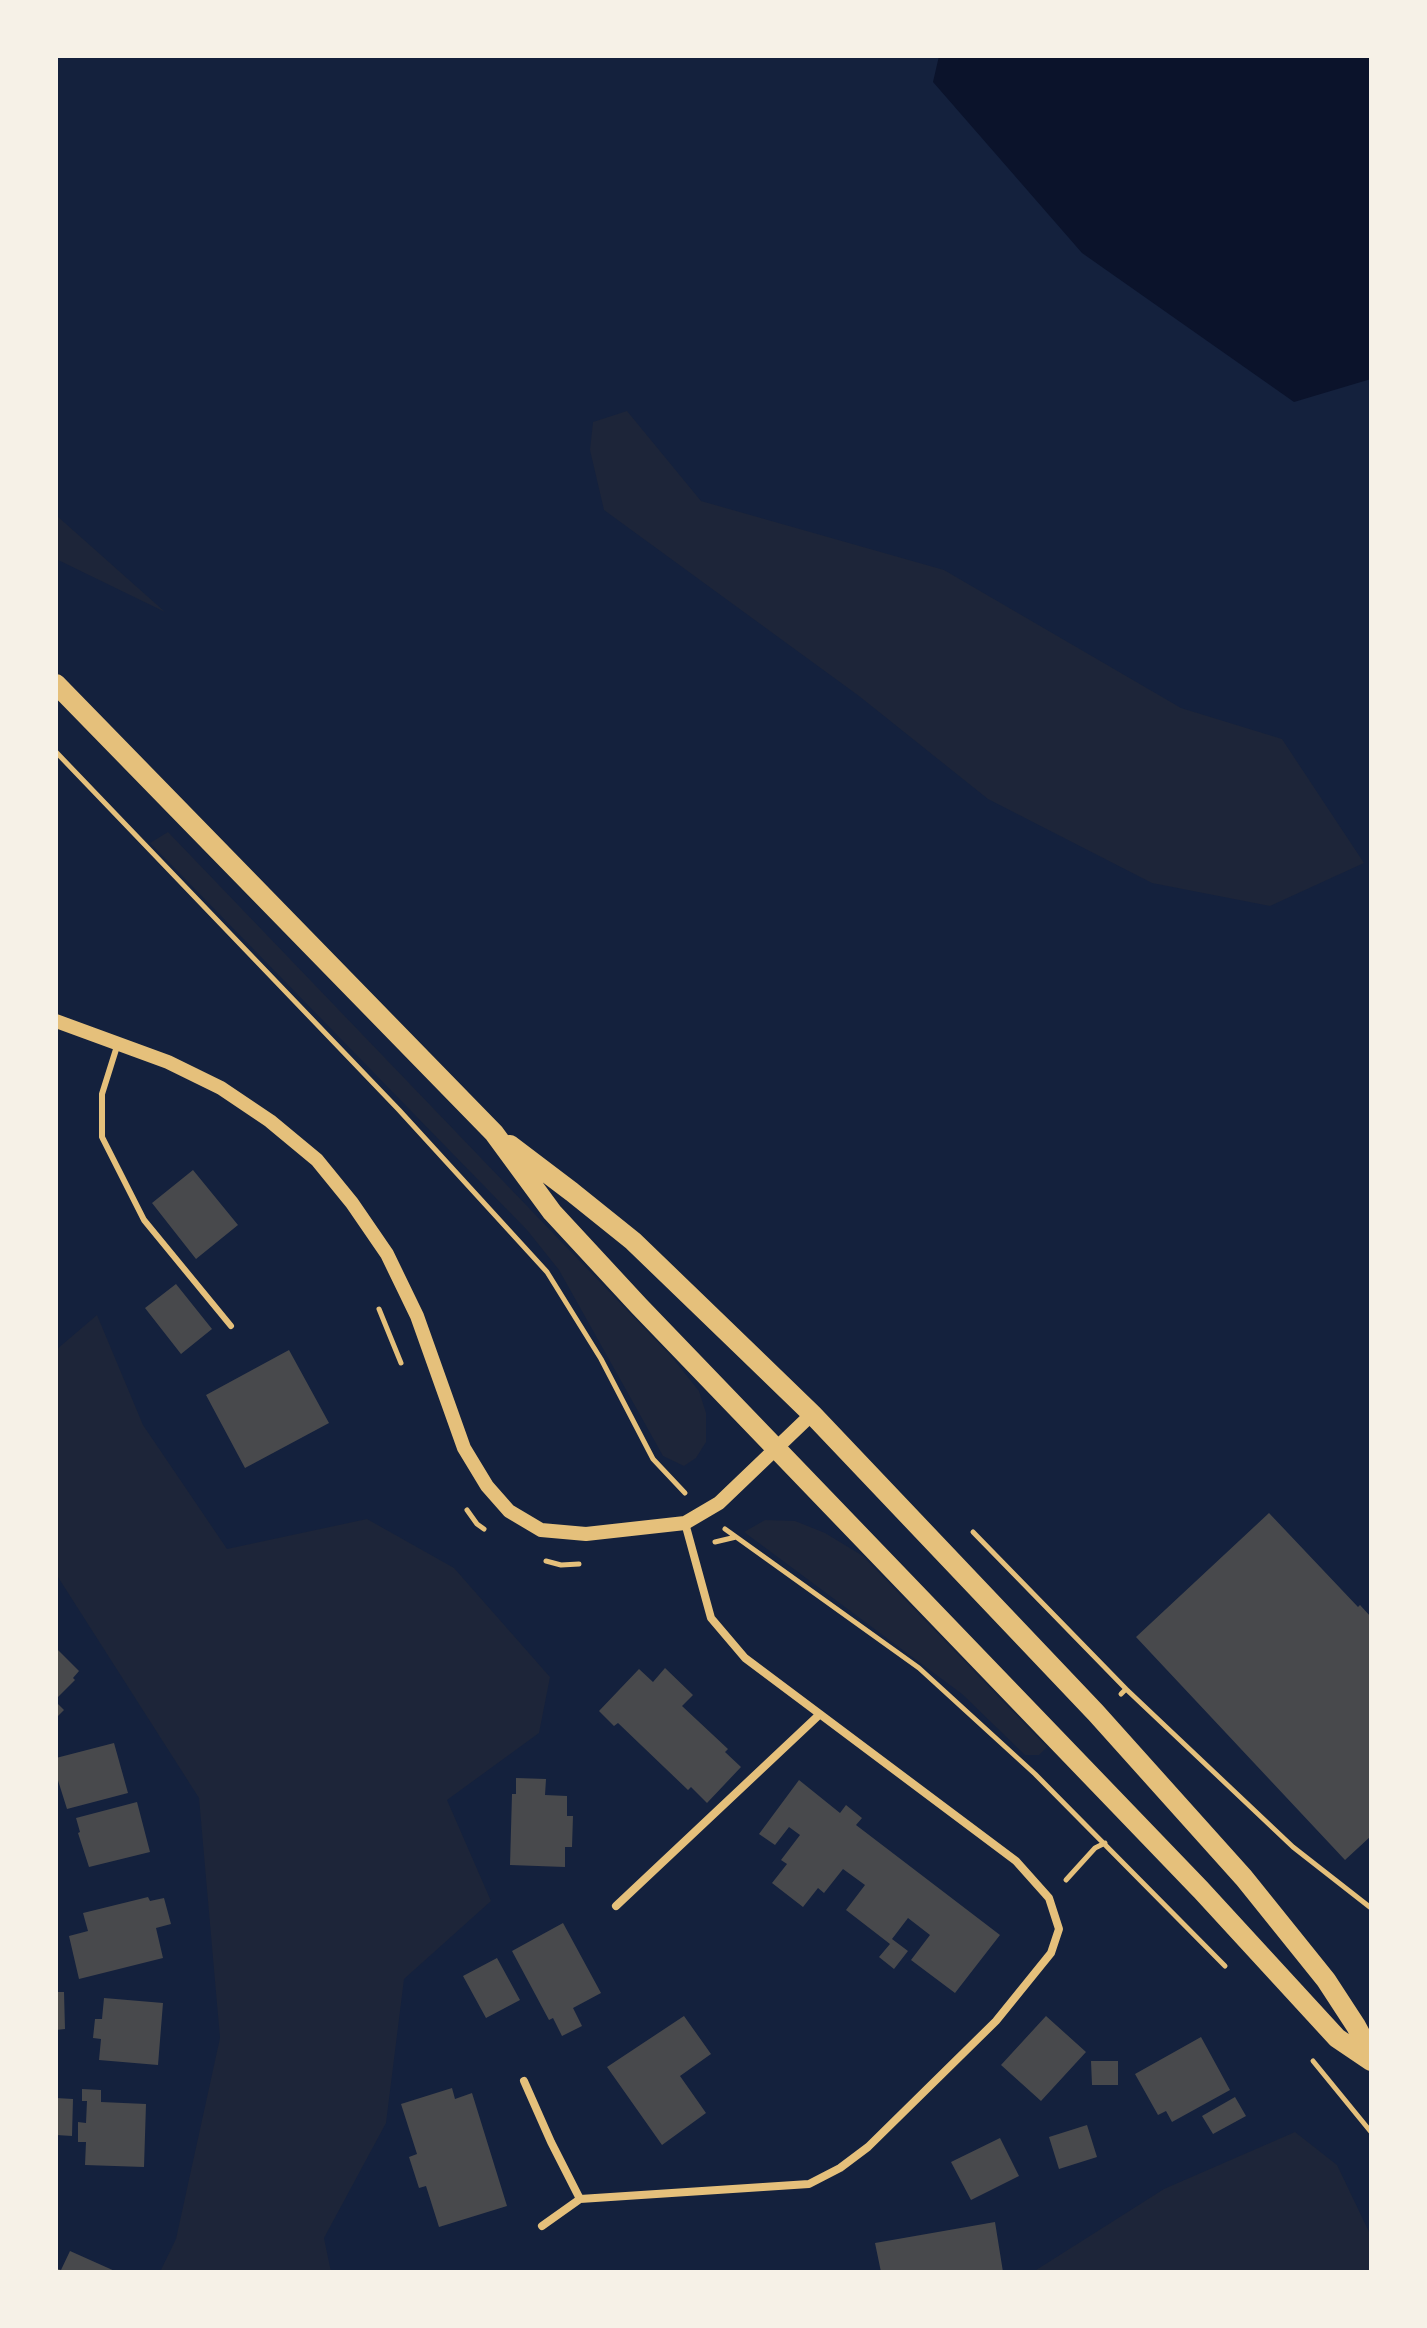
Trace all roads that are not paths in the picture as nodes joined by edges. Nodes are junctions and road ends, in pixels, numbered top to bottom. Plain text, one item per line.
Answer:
1 (56, 684) edge
2 (56, 1021) edge
3 (118, 1043) junction
4 (494, 1133) junction
5 (231, 1326) dead end
6 (812, 1414) junction
7 (777, 1447) junction
8 (685, 1523) junction
9 (820, 1714) junction
10 (616, 1906) dead end
11 (1371, 2054) edge
12 (1371, 2061) edge
13 (524, 2081) dead end
14 (580, 2199) junction
15 (542, 2226) dead end

1 - 4 main road
2 - 3 street
3 - 5 lane
3 - 8 street
4 - 6 main road
4 - 7 main road
6 - 7 street
6 - 11 main road
7 - 8 street
7 - 12 main road
8 - 9 street
9 - 10 street
9 - 14 street
13 - 14 street
14 - 15 street

